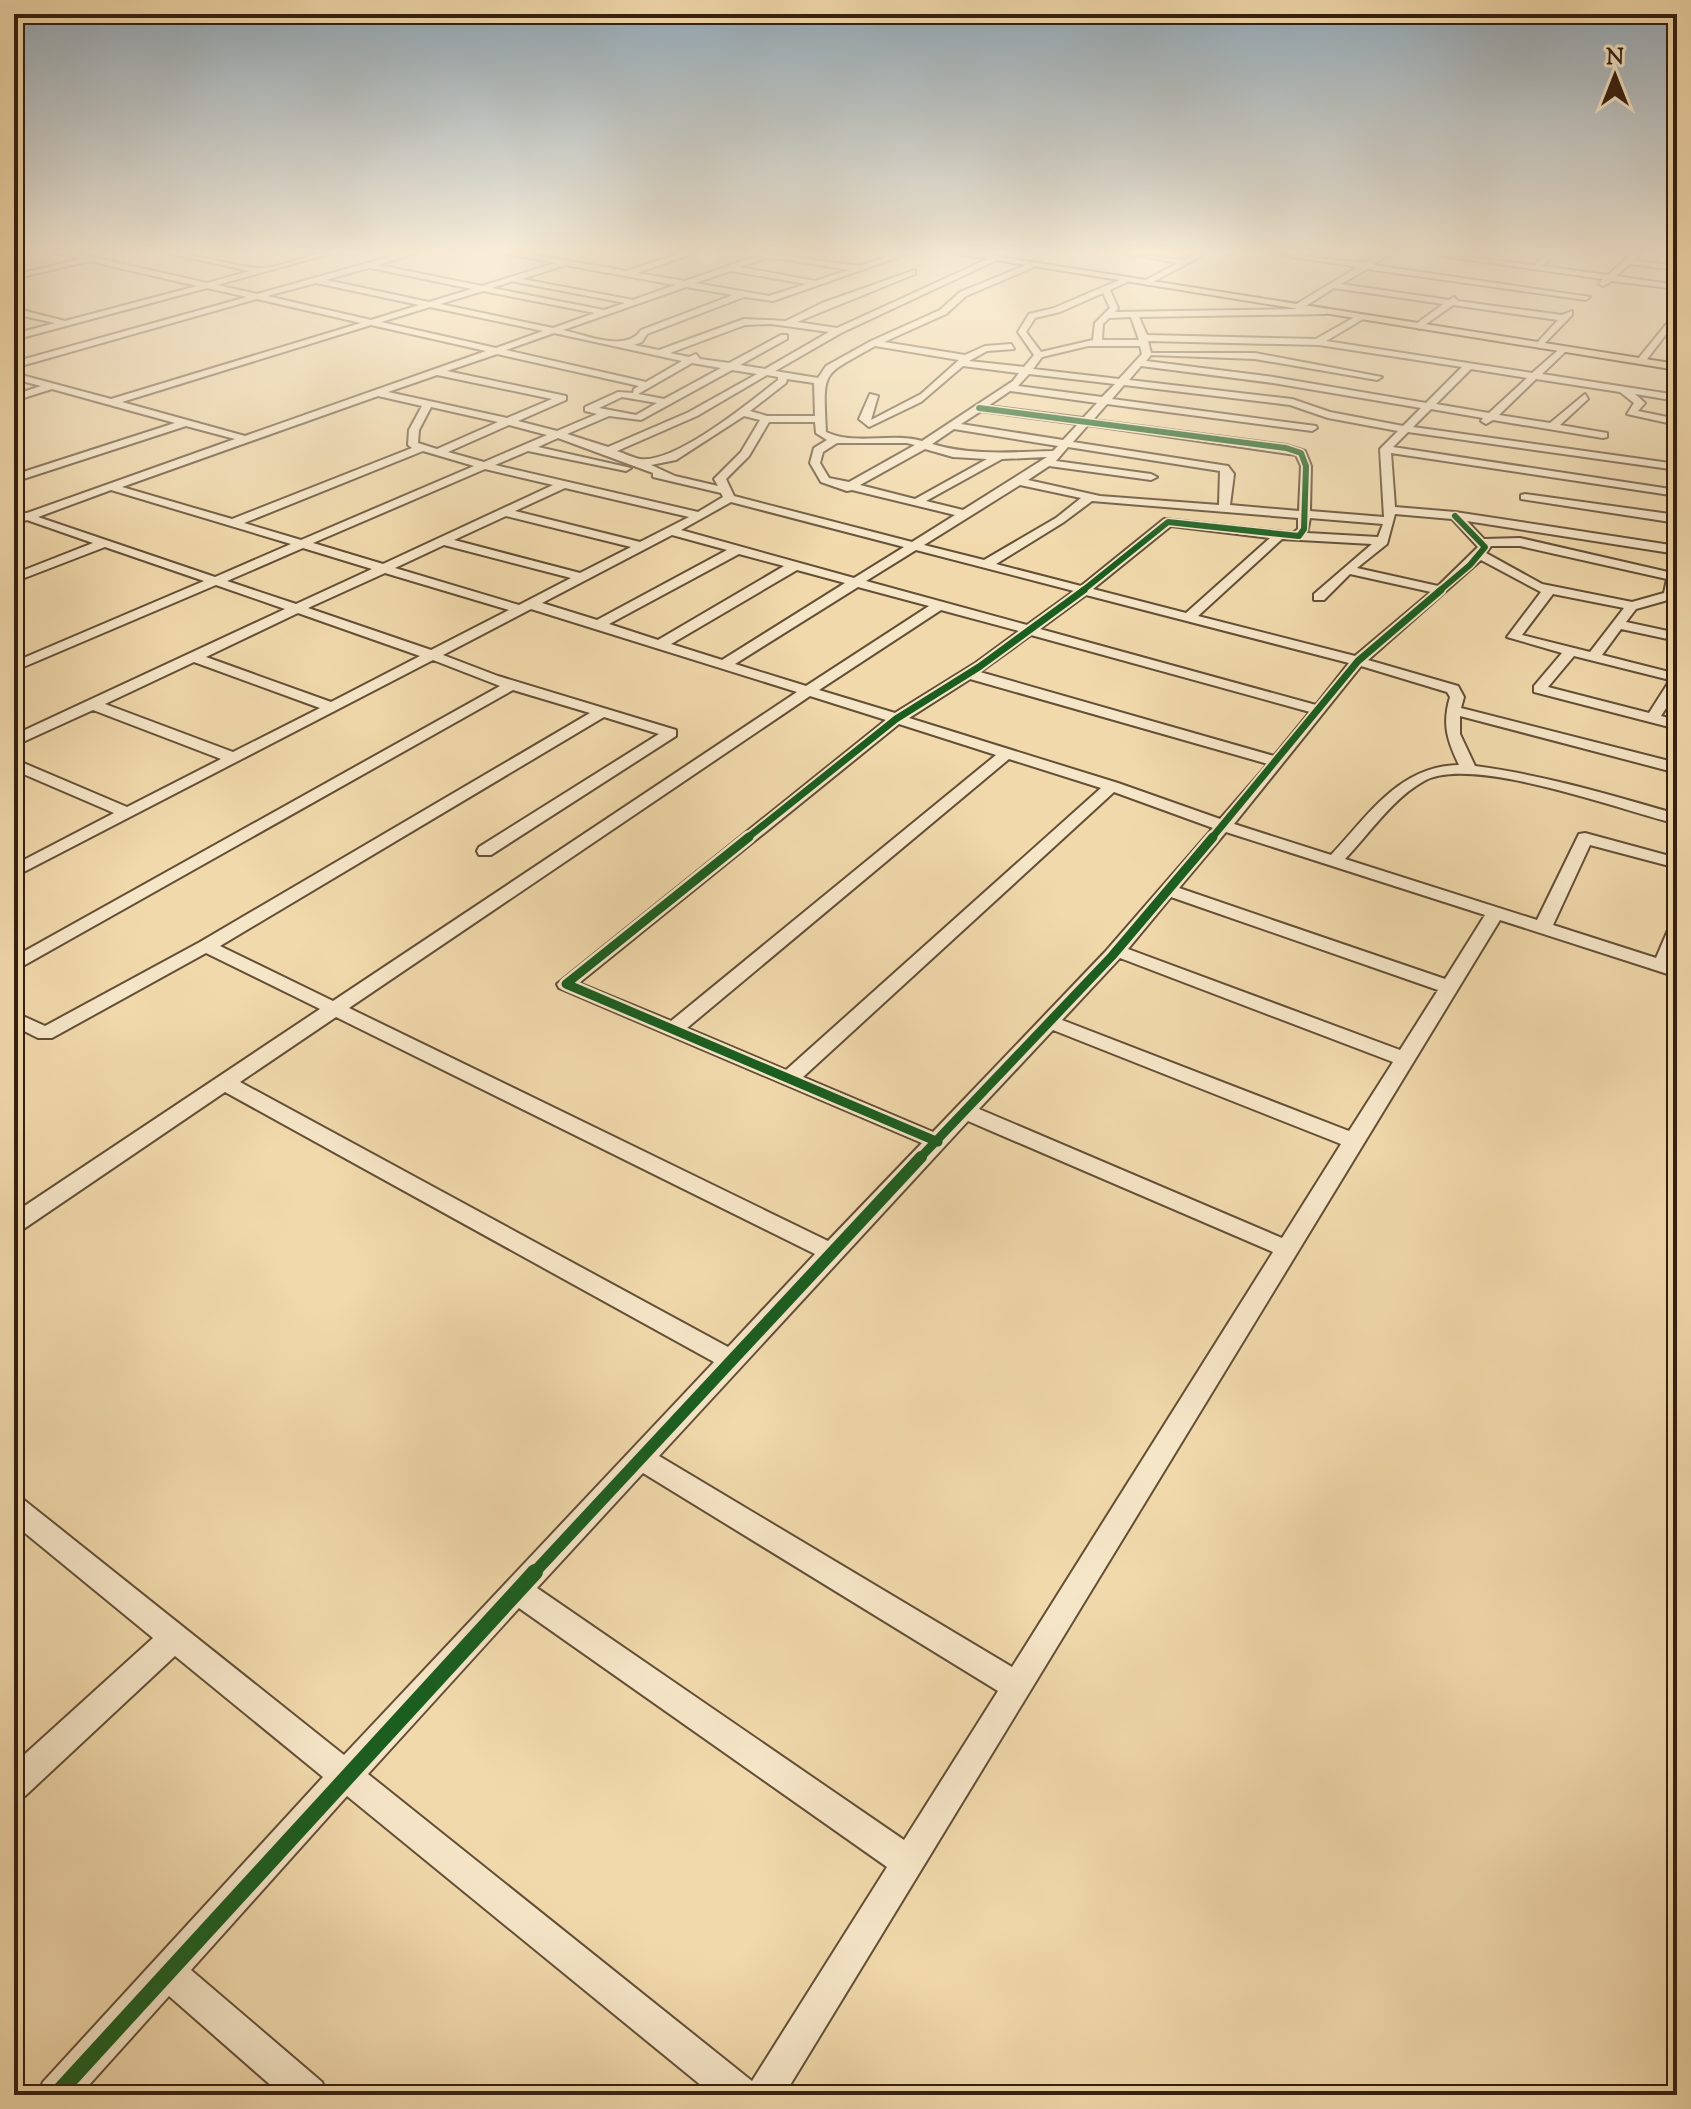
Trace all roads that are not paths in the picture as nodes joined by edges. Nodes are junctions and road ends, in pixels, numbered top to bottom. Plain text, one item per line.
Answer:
1 (63, 351) edge
2 (278, 351) edge
3 (493, 351) edge
4 (496, 351) edge
5 (654, 351) edge
6 (665, 351) edge
7 (707, 351) edge
8 (760, 351) edge
9 (800, 351) edge
10 (857, 351) edge
11 (919, 351) edge
12 (975, 351) edge
13 (1036, 351) edge
14 (1055, 351) edge
15 (1143, 351) edge
16 (1198, 351) edge
17 (1225, 351) edge
18 (1294, 351) edge
19 (1345, 351) edge
20 (1560, 351) edge
21 (1579, 351) edge
22 (1651, 351) edge
23 (661, 353) junction
24 (1039, 355) junction
25 (1227, 355) junction
26 (1276, 359) junction
27 (691, 360) junction
28 (964, 360) junction
29 (1641, 361) junction
30 (1138, 363) junction
31 (14, 365) edge
32 (1469, 366) junction
33 (734, 367) junction
34 (1390, 367) junction
35 (1677, 367) edge
36 (1026, 371) junction
37 (437, 372) junction
38 (764, 372) junction
39 (782, 375) junction
40 (1533, 375) junction
41 (14, 376) edge
42 (1273, 380) junction
43 (820, 381) junction
44 (1122, 382) junction
45 (648, 385) junction
46 (52, 386) junction
47 (1009, 388) junction
48 (1622, 389) junction
49 (378, 393) junction
50 (630, 395) junction
51 (873, 396) dead end
52 (1585, 397) dead end
53 (14, 398) edge
54 (1677, 398) edge
55 (669, 401) junction
56 (1106, 401) junction
57 (112, 402) junction
58 (1292, 402) junction
59 (428, 404) junction
60 (1342, 404) junction
61 (1428, 406) junction
62 (706, 407) junction
63 (979, 408) junction
64 (743, 412) junction
65 (608, 413) junction
66 (693, 414) junction
67 (1492, 416) junction
68 (766, 419) junction
69 (819, 419) junction
70 (729, 422) junction
71 (1085, 422) junction
72 (1677, 422) edge
73 (185, 423) junction
74 (505, 423) junction
75 (869, 424) junction
76 (952, 426) junction
77 (1552, 427) junction
78 (1312, 428) junction
79 (1405, 429) junction
80 (940, 433) junction
81 (1603, 435) dead end
82 (556, 436) junction
83 (1464, 437) junction
84 (245, 439) junction
85 (835, 440) junction
86 (1068, 442) junction
87 (925, 444) junction
88 (421, 448) junction
89 (528, 448) junction
90 (1286, 448) junction
91 (1385, 449) junction
92 (607, 451) junction
93 (436, 453) junction
94 (1001, 456) junction
95 (1424, 456) junction
96 (1053, 458) junction
97 (643, 463) junction
98 (485, 466) junction
99 (621, 467) junction
100 (1677, 467) edge
101 (671, 478) junction
102 (14, 479) edge
103 (1021, 482) junction
104 (564, 484) junction
105 (112, 487) junction
106 (847, 488) junction
107 (1677, 493) edge
108 (728, 494) junction
109 (1525, 497) dead end
110 (1088, 498) junction
111 (915, 503) junction
112 (1144, 503) junction
113 (1598, 507) junction
114 (1224, 509) junction
115 (505, 512) junction
116 (968, 515) junction
117 (1305, 515) junction
118 (1388, 515) junction
119 (700, 516) junction
120 (1455, 516) junction
121 (18, 517) edge
122 (1677, 519) edge
123 (232, 523) junction
124 (670, 531) junction
125 (1279, 536) junction
126 (1299, 536) junction
127 (1586, 536) junction
128 (443, 541) junction
129 (1383, 541) junction
130 (105, 543) junction
131 (303, 544) junction
132 (641, 546) junction
133 (917, 547) junction
134 (1480, 549) junction
135 (737, 550) junction
136 (1677, 551) edge
137 (985, 565) junction
138 (794, 566) junction
139 (383, 568) junction
140 (1347, 570) junction
141 (581, 577) junction
142 (14, 578) edge
143 (1675, 580) edge
144 (217, 581) junction
145 (856, 584) junction
146 (1084, 590) junction
147 (1441, 590) junction
148 (1549, 590) junction
149 (1319, 597) dead end
150 (1658, 601) junction
151 (1677, 605) edge
152 (938, 606) junction
153 (1632, 606) junction
154 (525, 607) junction
155 (297, 609) junction
156 (1189, 617) junction
157 (600, 624) junction
158 (1619, 625) junction
159 (1027, 630) junction
160 (1677, 637) edge
161 (662, 643) junction
162 (1570, 652) junction
163 (432, 655) junction
164 (194, 657) junction
165 (1593, 657) junction
166 (1358, 661) junction
167 (726, 663) junction
168 (14, 667) edge
169 (970, 674) junction
170 (1677, 679) edge
171 (513, 684) junction
172 (808, 691) junction
173 (92, 704) junction
174 (332, 707) junction
175 (1319, 710) junction
176 (1453, 710) junction
177 (603, 712) junction
178 (1653, 718) junction
179 (896, 719) junction
180 (1677, 725) edge
181 (14, 741) edge
182 (1007, 753) junction
183 (233, 758) junction
184 (1278, 762) junction
185 (14, 764) edge
186 (1468, 768) junction
187 (1677, 768) edge
188 (1112, 786) junction
189 (127, 813) junction
190 (1677, 819) edge
191 (1224, 826) junction
192 (485, 851) dead end
193 (1335, 860) junction
194 (1677, 863) edge
195 (16, 869) edge
196 (1167, 890) junction
197 (1496, 912) junction
198 (1543, 927) junction
199 (1677, 930) edge
200 (206, 946) junction
201 (1117, 951) junction
202 (14, 965) edge
203 (1670, 968) edge
204 (1449, 987) junction
205 (335, 1009) junction
206 (14, 1018) edge
207 (1050, 1022) junction
208 (674, 1029) junction
209 (1405, 1059) junction
210 (789, 1078) junction
211 (225, 1083) junction
212 (966, 1112) junction
213 (1354, 1141) junction
214 (938, 1142) junction
215 (14, 1224) edge
216 (1287, 1249) junction
217 (831, 1252) junction
218 (733, 1361) junction
219 (642, 1459) junction
220 (19, 1519) edge
221 (518, 1591) junction
222 (175, 1637) junction
223 (1017, 1686) junction
224 (347, 1775) junction
225 (14, 1785) edge
226 (908, 1862) junction
227 (167, 1972) junction
228 (56, 2095) edge
229 (309, 2095) edge
230 (741, 2095) edge
231 (764, 2095) edge

1 - 31 street
2 - 57 street
3 - 37 street
4 - 45 street
5 - 23 street
6 - 23 street
7 - 27 street
8 - 33 street
9 - 38 street
10 - 43 street
11 - 28 street
12 - 28 street
13 - 24 street
14 - 24 street
15 - 30 street
16 - 25 street
17 - 25 street
18 - 26 street
19 - 34 street
20 - 40 street
21 - 29 main road
22 - 29 street
23 - 27 street
24 - 36 street
25 - 26 street
26 - 34 street
26 - 42 street
27 - 33 street
27 - 45 street
28 - 36 street
28 - 75 street
29 - 35 main road
30 - 42 street
30 - 44 street
32 - 34 street
32 - 40 street
32 - 61 street
33 - 38 street
33 - 55 street
34 - 60 street
36 - 44 street
36 - 47 street
37 - 49 street
37 - 74 street
38 - 39 street
38 - 62 street
39 - 43 street
39 - 64 street
40 - 48 street
40 - 67 street
41 - 46 street
42 - 58 street
42 - 60 street
43 - 69 street
44 - 56 street
44 - 58 street
45 - 50 street
46 - 53 street
46 - 57 street
47 - 56 street
47 - 63 street
48 - 54 street
48 - 72 street
49 - 59 street
49 - 84 street
50 - 55 street
50 - 65 street
51 - 75 street
52 - 77 street
55 - 62 street
55 - 65 street
56 - 71 street
56 - 78 street
57 - 73 street
58 - 60 street
58 - 78 street
59 - 74 street
59 - 88 street
60 - 61 street
60 - 78 street
60 - 79 street
61 - 67 street
61 - 79 street
62 - 66 street
63 - 71 street
63 - 76 street
64 - 68 street
64 - 70 street
65 - 82 street
66 - 70 street
66 - 92 street
67 - 77 street
67 - 83 street
68 - 69 street
68 - 108 street
69 - 85 street
70 - 97 street
71 - 86 street
71 - 90 street
73 - 84 street
73 - 102 street
74 - 82 street
74 - 93 street
75 - 80 street
76 - 80 street
76 - 86 street
77 - 81 street
78 - 90 street
79 - 83 street
79 - 91 street
80 - 87 street
82 - 89 street
82 - 92 street
83 - 95 street
83 - 100 street
84 - 105 street
85 - 87 street
85 - 106 street
86 - 96 street
86 - 114 street
87 - 94 street
87 - 106 street
88 - 93 street
88 - 123 street
89 - 98 street
89 - 99 street
90 - 117 street
91 - 95 street
91 - 118 street
92 - 97 street
93 - 98 street
94 - 96 street
94 - 111 street
95 - 107 street
96 - 103 street
96 - 112 street
97 - 99 street
97 - 101 street
98 - 104 street
98 - 131 street
99 - 101 street
101 - 108 street
103 - 110 street
103 - 116 street
104 - 115 street
104 - 119 street
105 - 121 street
105 - 123 street
106 - 111 street
108 - 119 street
108 - 133 street
109 - 113 street
110 - 112 street
110 - 137 street
111 - 116 street
112 - 114 street
113 - 122 street
113 - 127 street
114 - 117 street
115 - 128 street
115 - 132 street
116 - 133 street
117 - 118 street
117 - 126 street
118 - 120 street
118 - 129 street
119 - 124 street
120 - 127 street
120 - 134 street
121 - 130 street
123 - 131 street
124 - 132 street
124 - 135 street
125 - 126 street
125 - 146 street
125 - 156 street
126 - 129 street
127 - 136 street
128 - 139 street
128 - 141 street
129 - 140 street
130 - 142 street
130 - 144 street
131 - 139 street
131 - 144 street
132 - 141 street
133 - 137 street
133 - 145 street
134 - 143 street
134 - 147 street
134 - 148 street
135 - 138 street
135 - 157 street
136 - 143 street
137 - 146 street
138 - 145 street
138 - 161 street
139 - 154 street
139 - 155 street
140 - 147 street
140 - 149 street
141 - 154 street
143 - 150 street
144 - 155 street
144 - 168 street
145 - 152 street
145 - 167 street
146 - 156 street
146 - 159 street
147 - 166 street
148 - 153 street
148 - 162 street
150 - 151 street
150 - 153 street
152 - 159 street
152 - 172 street
153 - 158 street
154 - 157 street
154 - 163 street
155 - 163 street
155 - 164 street
156 - 166 street
157 - 161 street
158 - 160 street
158 - 165 street
159 - 169 street
159 - 175 street
161 - 167 street
162 - 165 street
162 - 178 street
163 - 171 street
163 - 174 street
164 - 173 street
164 - 174 street
165 - 170 street
166 - 175 street
166 - 176 street
167 - 172 street
169 - 179 street
169 - 184 street
170 - 178 street
171 - 177 street
171 - 202 street
172 - 179 street
172 - 205 street
173 - 181 street
173 - 183 street
174 - 183 street
175 - 184 street
176 - 186 street
176 - 187 street
177 - 192 street
177 - 200 street
178 - 180 street
179 - 182 street
179 - 208 street
182 - 188 street
182 - 208 street
183 - 189 street
184 - 191 street
185 - 189 street
186 - 190 street
186 - 193 street
188 - 191 street
188 - 210 street
189 - 195 street
191 - 193 street
191 - 196 street
193 - 197 street
194 - 198 street
196 - 201 street
196 - 204 street
197 - 198 street
197 - 204 street
198 - 203 street
199 - 203 street
200 - 205 street
200 - 206 street
201 - 207 street
201 - 209 street
204 - 209 street
205 - 211 street
205 - 217 street
207 - 212 street
207 - 213 street
208 - 210 street
209 - 213 street
210 - 214 street
211 - 215 street
211 - 218 street
212 - 214 street
212 - 216 street
213 - 216 street
214 - 217 street
216 - 223 street
217 - 218 street
218 - 219 street
219 - 221 street
219 - 223 street
220 - 222 street
221 - 224 street
221 - 226 street
222 - 224 street
222 - 225 street
223 - 226 street
224 - 227 street
224 - 230 street
226 - 231 street
227 - 228 street
227 - 229 street

